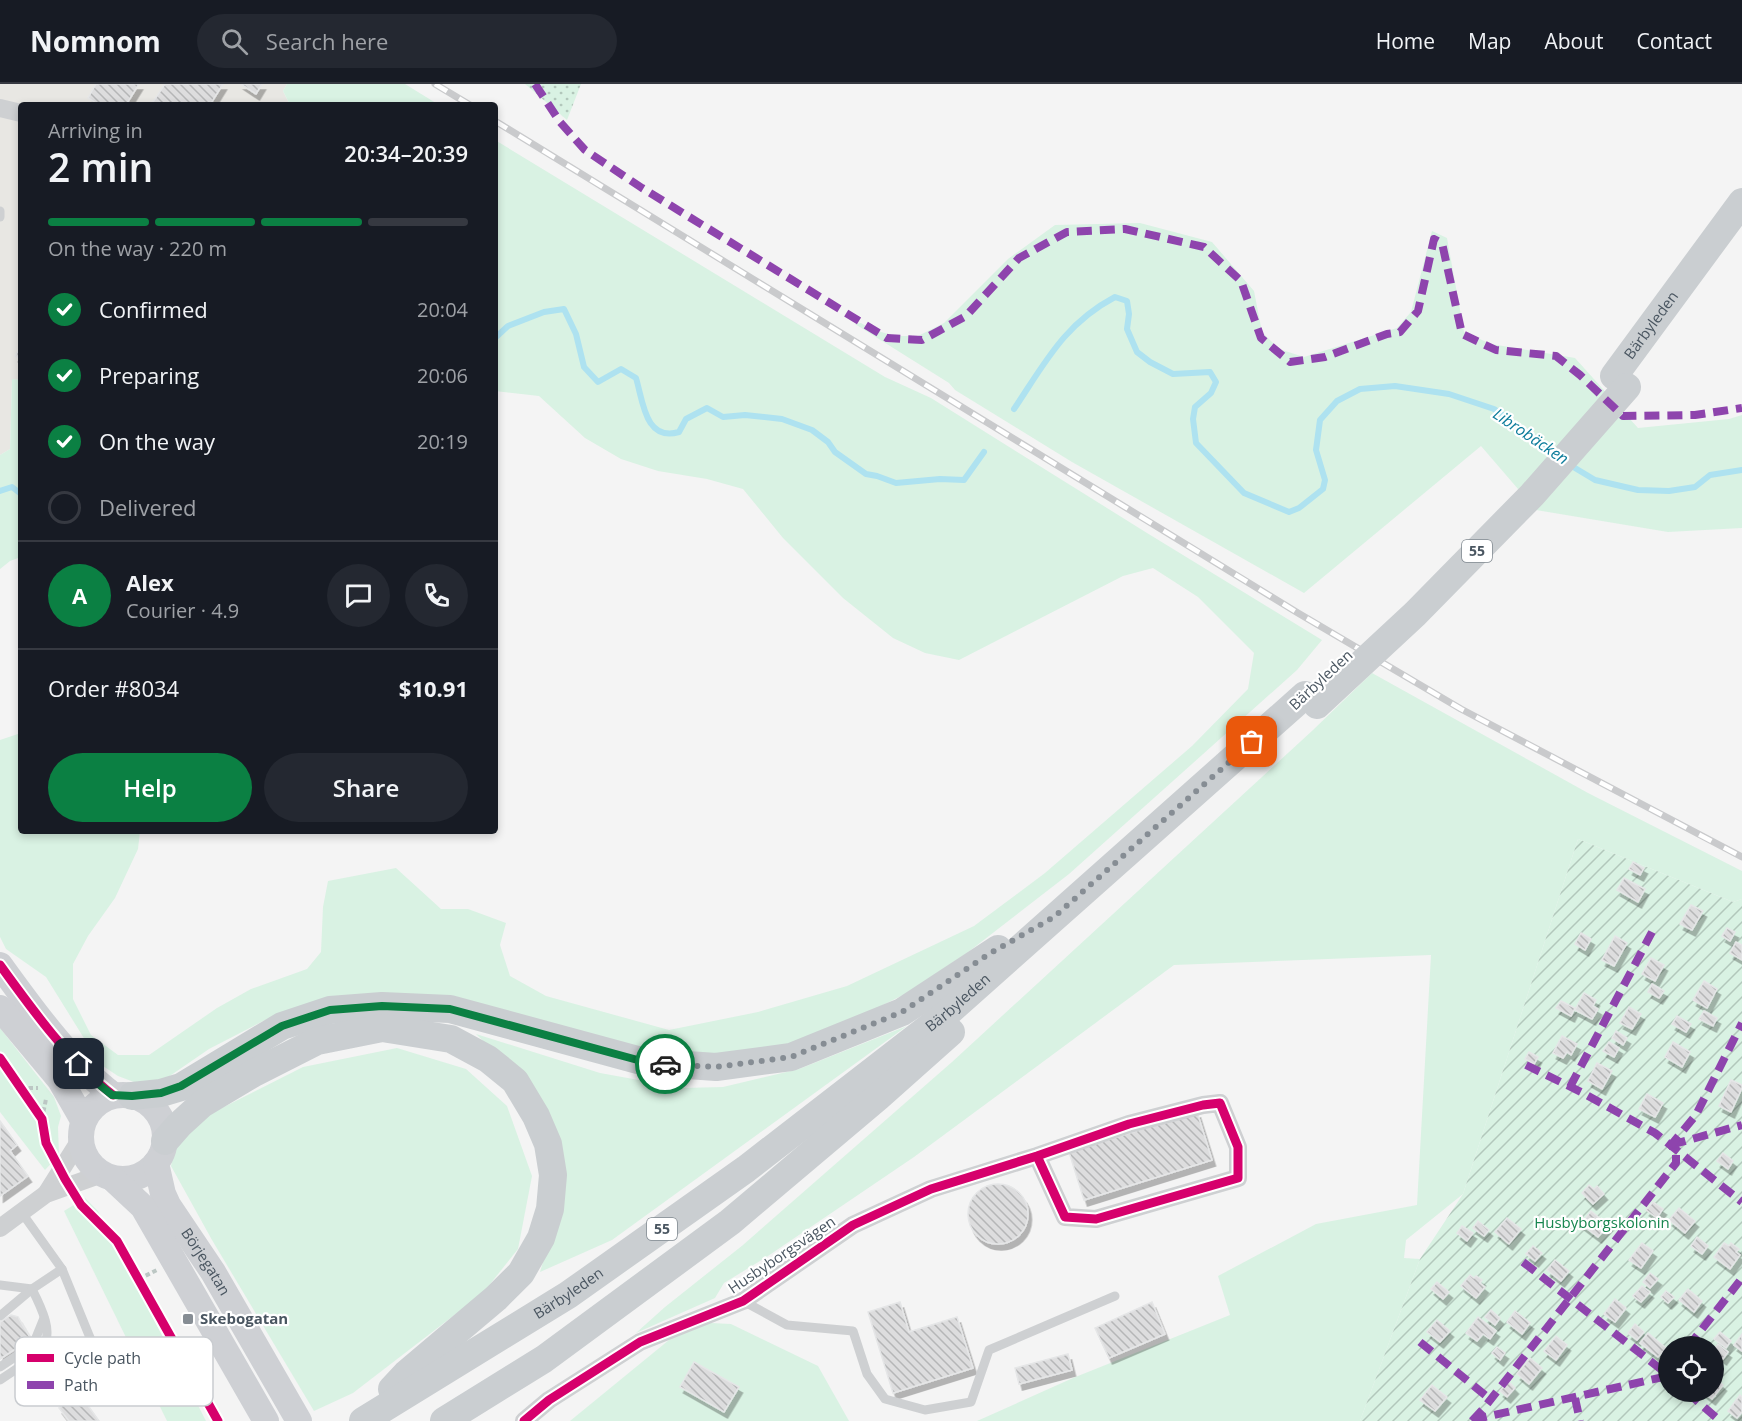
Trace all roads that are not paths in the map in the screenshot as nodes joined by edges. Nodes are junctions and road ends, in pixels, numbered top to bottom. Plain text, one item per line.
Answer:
1 (0, 108) edge
2 (18, 112) edge
3 (1742, 202) edge
4 (1742, 235) edge
5 (1620, 382) junction
6 (1311, 700) junction
7 (1054, 917) junction
8 (0, 965) edge
9 (0, 1008) edge
10 (122, 1095) junction
11 (82, 1130) junction
12 (161, 1152) junction
13 (1037, 1156) junction
14 (107, 1176) junction
15 (46, 1194) junction
16 (22, 1213) junction
17 (0, 1228) edge
18 (62, 1269) junction
19 (0, 1286) edge
20 (32, 1289) junction
21 (1115, 1296) dead end
22 (743, 1301) junction
23 (0, 1316) edge
24 (45, 1316) junction
25 (36, 1337) edge
26 (47, 1337) edge
27 (90, 1337) edge
28 (15, 1357) edge
29 (0, 1367) edge
30 (15, 1370) edge
31 (0, 1380) edge
32 (266, 1421) edge
33 (299, 1421) edge
34 (362, 1421) edge
35 (444, 1421) edge
36 (524, 1421) edge

1 - 2 street
3 - 5 main road, Bärbyleden / 55
4 - 5 main road, Bärbyleden / 55
5 - 6 main road, Bärbyleden / 55
6 - 7 main road, Bärbyleden / 55
6 - 35 main road, Bärbyleden / 55
7 - 10 main road
7 - 34 main road, Bärbyleden / 55
8 - 10 main road
9 - 11 main road
10 - 11 main road
10 - 12 main road
11 - 14 main road
11 - 15 street
12 - 14 main road
12 - 33 main road, Börjegatan
12 - 34 main road
13 - 13 street, Husbyborgsvägen
13 - 22 street, Husbyborgsvägen
14 - 15 street
14 - 32 main road, Börjegatan
15 - 16 street
16 - 17 street
16 - 18 lane
18 - 20 lane
18 - 27 lane
19 - 20 lane
20 - 23 lane
20 - 24 lane
21 - 22 lane, Husbyborgsvägen
22 - 36 street, Husbyborgsvägen
24 - 25 lane
24 - 26 lane
28 - 29 lane
30 - 31 lane

